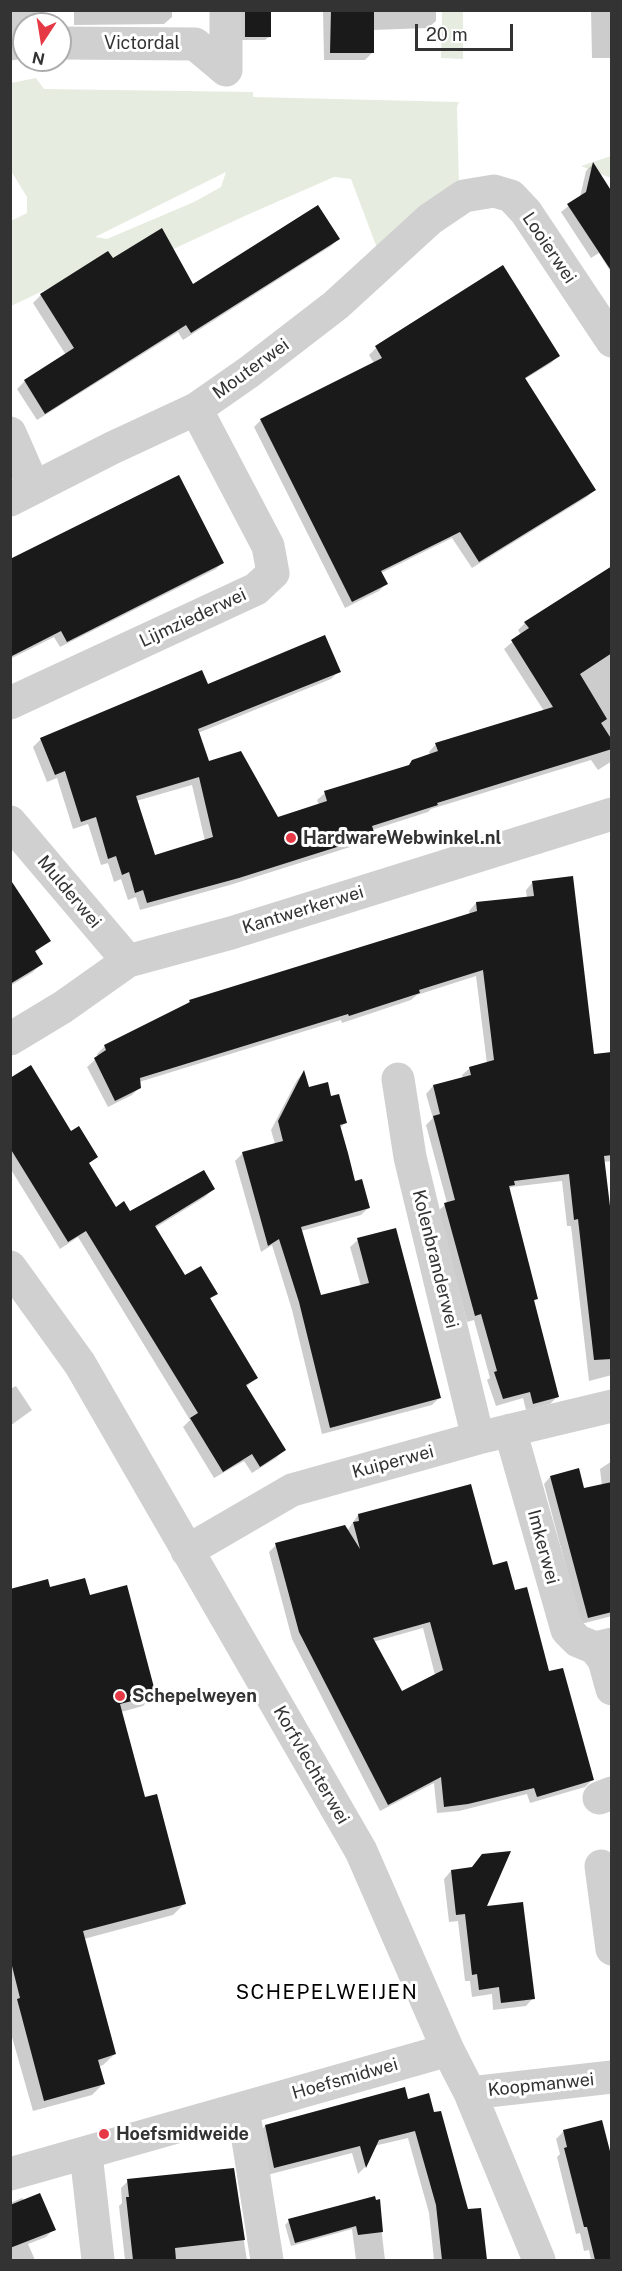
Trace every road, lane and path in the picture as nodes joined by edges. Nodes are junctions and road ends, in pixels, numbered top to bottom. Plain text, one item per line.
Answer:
1 (226, 10) edge
2 (72, 43) edge
3 (464, 196) joint
4 (612, 341) edge
5 (196, 409) junction
6 (10, 433) edge
7 (22, 494) edge
8 (10, 703) edge
9 (611, 819) edge
10 (10, 822) edge
11 (128, 961) junction
12 (10, 1039) edge
13 (398, 1079) dead end
14 (10, 1268) edge
15 (612, 1406) edge
16 (510, 1430) junction
17 (478, 1438) junction
18 (187, 1551) junction
19 (603, 1646) edge
20 (612, 1689) edge
21 (601, 1866) dead end
22 (612, 1949) edge
23 (448, 2050) junction
24 (612, 2077) edge
25 (470, 2093) junction
26 (243, 2108) junction
27 (86, 2154) junction
28 (10, 2174) edge
29 (98, 2260) edge
30 (267, 2260) edge
31 (539, 2260) edge

1 - 2 street, Victordal
3 - 4 street, Looierwei
3 - 5 street, Mouterwei
5 - 7 street, Mouterwei
5 - 8 street, Lijmziederwei
6 - 7 street
9 - 11 street, Kantwerkerwei
10 - 11 street, Mulderwei
11 - 12 street, Kantwerkerwei
13 - 17 street, Kolenbranderwei
14 - 18 street, Korfvlechterwei
15 - 16 street, Kuiperwei
16 - 17 street, Kuiperwei
16 - 19 street, Imkerwei
17 - 18 street, Kuiperwei
18 - 23 street, Korfvlechterwei
19 - 20 street, Imkerwei
21 - 22 street
23 - 25 street, Korfvlechterwei
23 - 26 street, Hoefsmidwei
24 - 25 street, Koopmanwei
25 - 31 street, Korfvlechterwei
26 - 27 street, Hoefsmidwei
26 - 30 street
27 - 28 street, Hoefsmidwei
27 - 29 street

